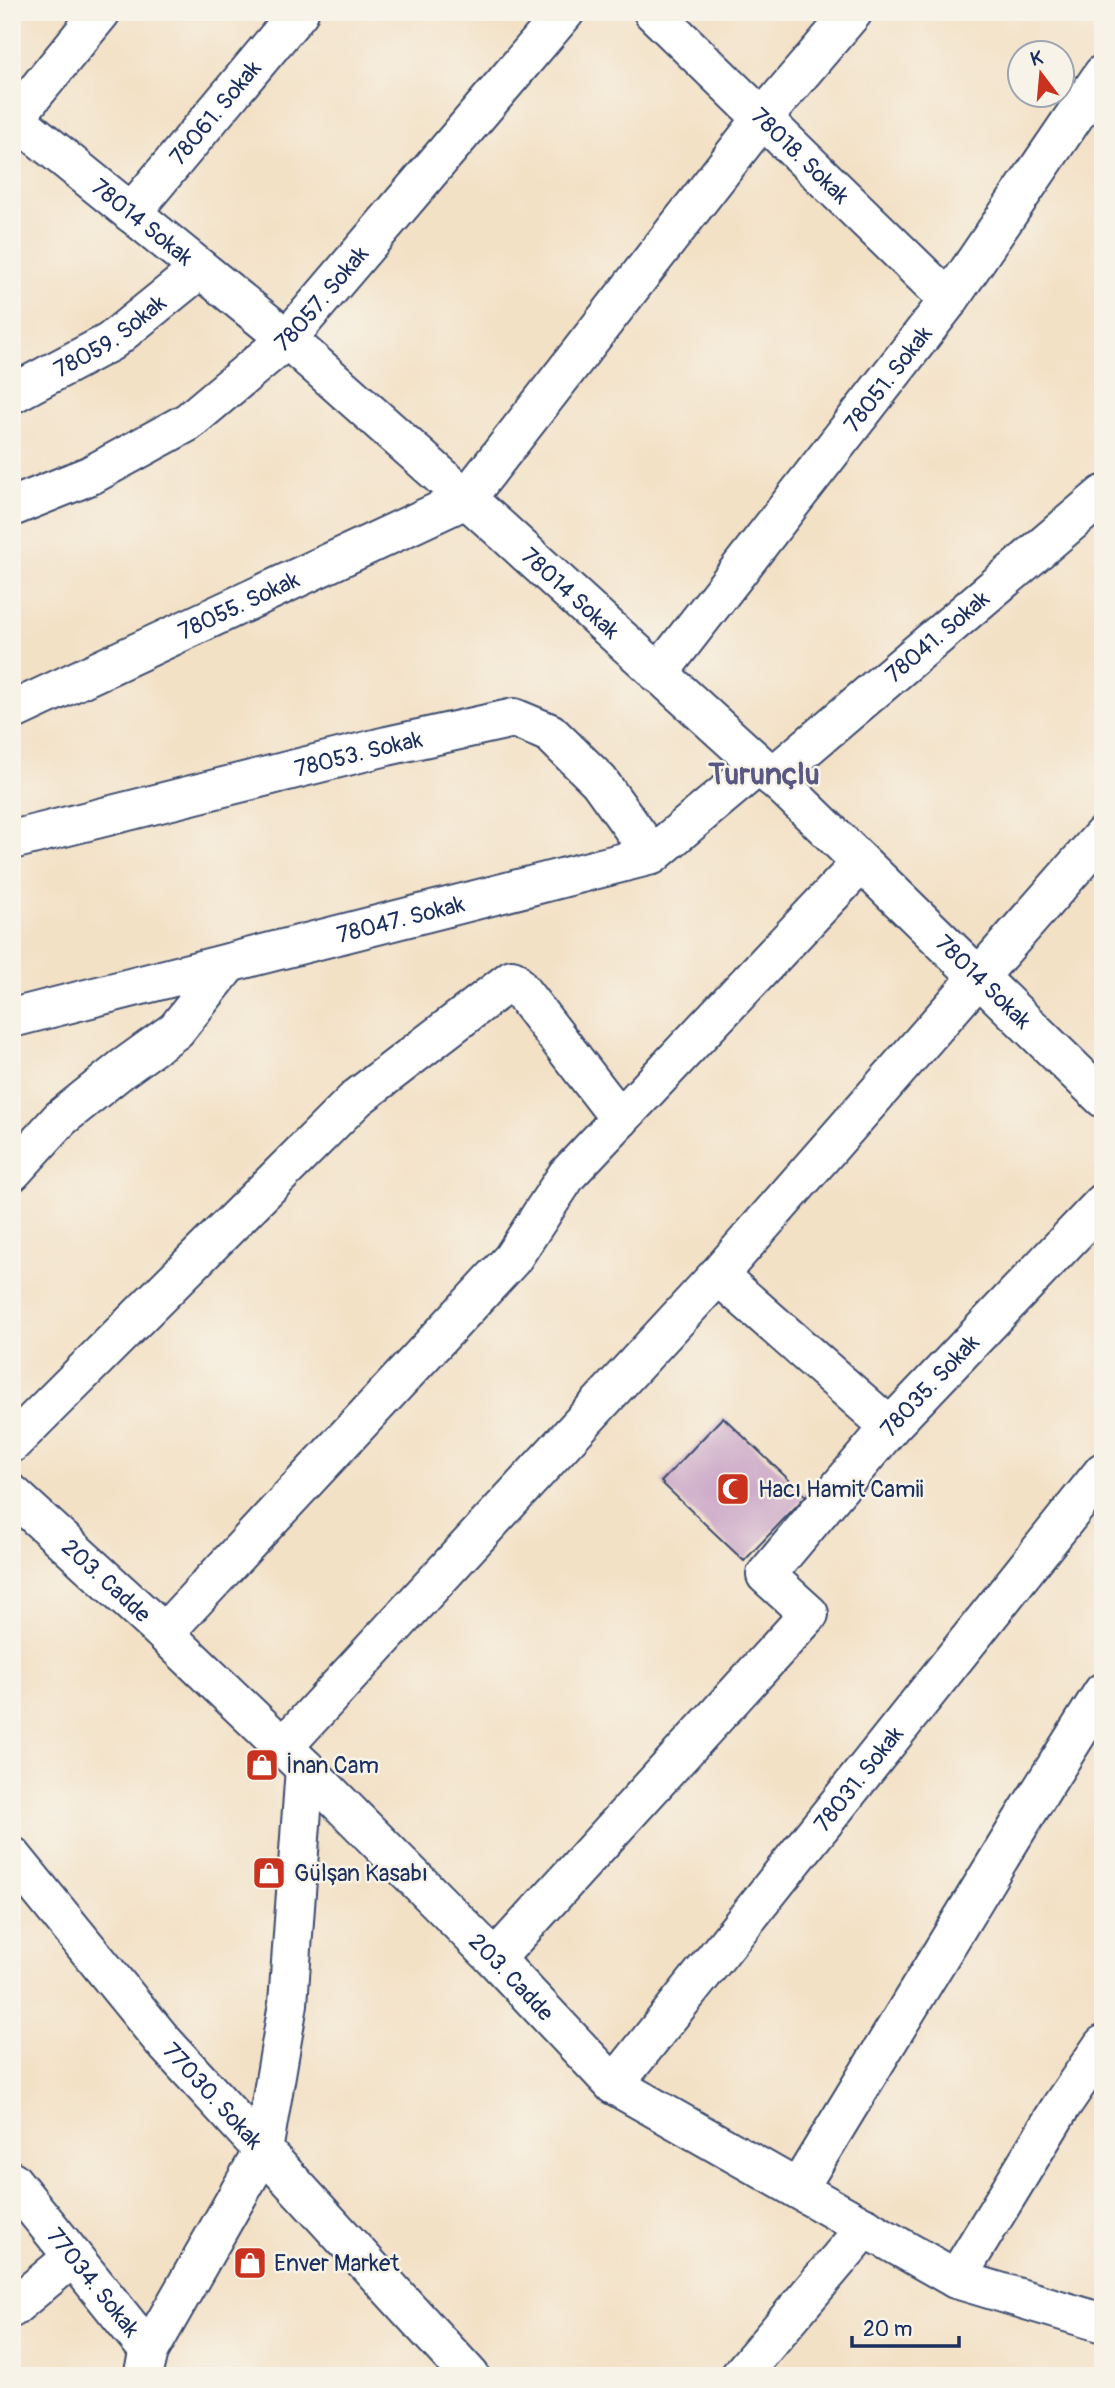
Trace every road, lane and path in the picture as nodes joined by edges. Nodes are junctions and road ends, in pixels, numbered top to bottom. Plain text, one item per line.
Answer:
1 (101, 12) edge
2 (299, 12) edge
3 (565, 12) edge
4 (653, 12) edge
5 (853, 12) edge
6 (1103, 74) edge
7 (762, 118) junction
8 (13, 119) edge
9 (131, 213) junction
10 (200, 269) junction
11 (949, 300) junction
12 (287, 339) junction
13 (12, 394) edge
14 (1103, 495) edge
15 (466, 499) junction
16 (12, 507) edge
17 (658, 674) junction
18 (12, 711) edge
19 (766, 771) junction
20 (1103, 835) edge
21 (12, 841) edge
22 (652, 855) junction
23 (861, 863) junction
24 (229, 963) junction
25 (978, 978) junction
26 (12, 1018) edge
27 (1103, 1098) edge
28 (620, 1119) junction
29 (12, 1172) edge
30 (1103, 1203) edge
31 (718, 1275) junction
32 (890, 1427) junction
33 (12, 1443) edge
34 (1102, 1475) edge
35 (12, 1494) edge
36 (164, 1633) junction
37 (1103, 1692) edge
38 (294, 1758) junction
39 (12, 1856) edge
40 (495, 1959) junction
41 (1103, 2045) edge
42 (614, 2085) junction
43 (263, 2151) junction
44 (12, 2181) edge
45 (798, 2189) junction
46 (866, 2227) junction
47 (73, 2257) junction
48 (956, 2279) junction
49 (12, 2308) edge
50 (1103, 2323) edge
51 (146, 2363) edge
52 (470, 2376) edge
53 (740, 2376) edge

1 - 8 street
2 - 9 street, 78061. Sokak
3 - 12 street, 78057. Sokak
4 - 7 street, 78018. Sokak
5 - 7 street
6 - 11 street, 78051. Sokak
7 - 11 street, 78018. Sokak
7 - 15 street
8 - 9 street, 78014 Sokak
9 - 10 street, 78014 Sokak
10 - 12 street, 78014 Sokak
10 - 13 street, 78059. Sokak
11 - 17 street, 78051. Sokak
12 - 15 street, 78014 Sokak
12 - 16 street, 78057. Sokak
14 - 19 street, 78041. Sokak
15 - 17 street, 78014 Sokak
15 - 18 street, 78055. Sokak
17 - 19 street, 78014 Sokak
19 - 22 street, 78047. Sokak
19 - 23 street, 78014 Sokak
20 - 25 street
21 - 22 street, 78053. Sokak
22 - 24 street, 78047. Sokak
23 - 25 street, 78014 Sokak
23 - 28 street
24 - 26 street, 78047. Sokak
24 - 29 street
25 - 27 street, 78014 Sokak
25 - 31 street
28 - 33 street
28 - 36 street
30 - 32 street, 78035. Sokak
31 - 32 street
31 - 38 street
32 - 40 street, 78035. Sokak
34 - 42 street, 78031. Sokak
35 - 36 street, 203. Cadde
36 - 38 street, 203. Cadde
37 - 45 street
38 - 40 street, 203. Cadde
38 - 43 street
39 - 43 street, 77030. Sokak
40 - 42 street, 203. Cadde
41 - 48 street
42 - 45 street, 203. Cadde
43 - 51 street
43 - 52 street, 77030. Sokak
44 - 47 street, 77034. Sokak
45 - 46 street, 203. Cadde
46 - 48 street, 203. Cadde
46 - 53 street
47 - 49 street
47 - 51 street, 77034. Sokak
48 - 50 street, 203. Cadde

